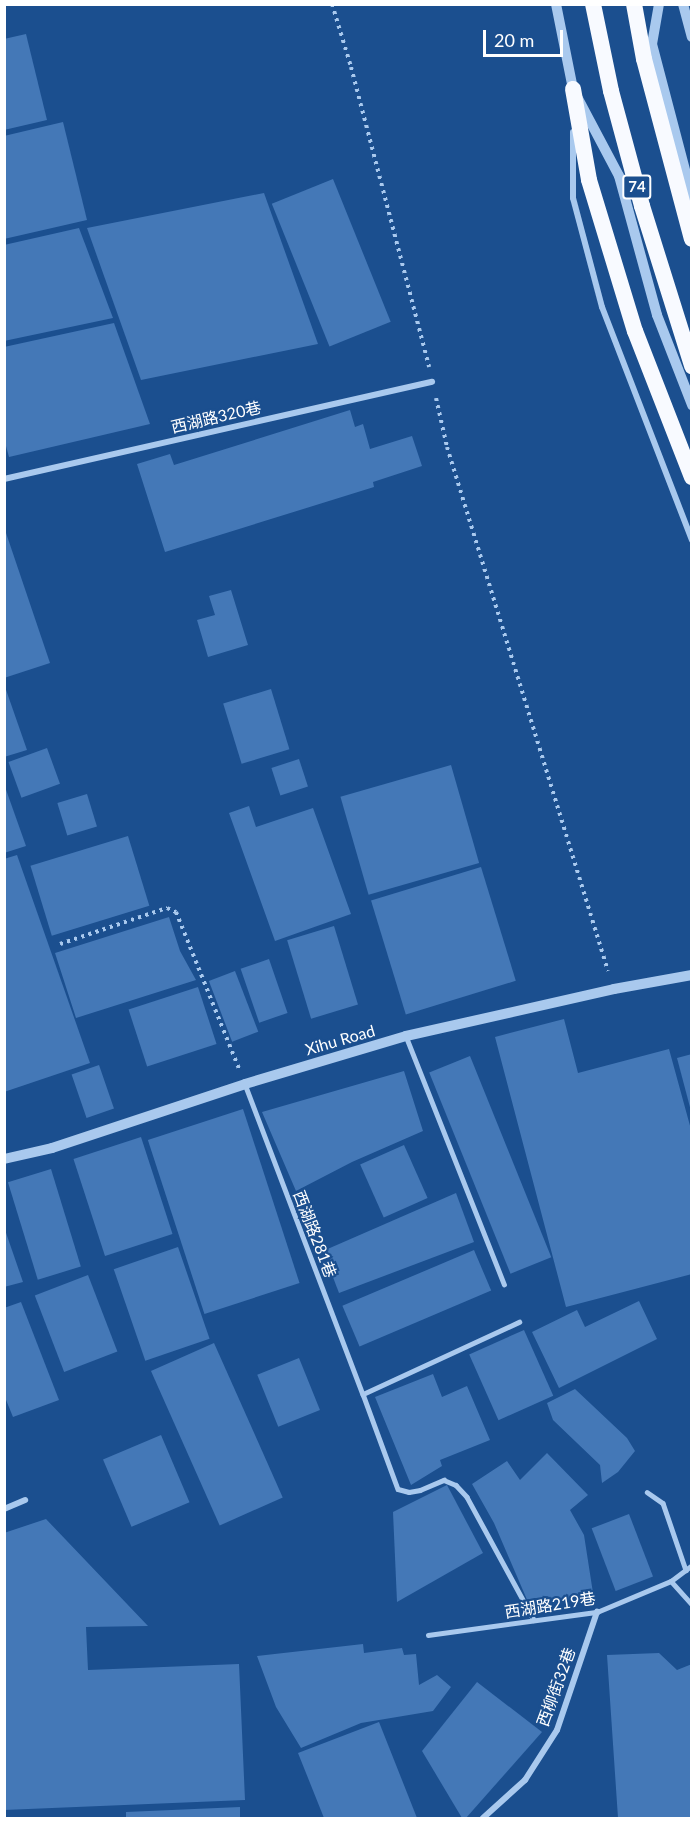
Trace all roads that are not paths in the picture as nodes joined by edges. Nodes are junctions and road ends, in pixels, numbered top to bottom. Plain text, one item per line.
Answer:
1 (556, 4) edge
2 (593, 4) edge
3 (634, 4) edge
4 (659, 4) edge
5 (683, 4) edge
6 (692, 37) edge
7 (573, 89) junction
8 (692, 197) edge
9 (692, 239) edge
10 (692, 366) edge
11 (432, 382) road end
12 (692, 405) edge
13 (692, 477) edge
14 (4, 479) edge
15 (692, 540) edge
16 (692, 975) edge
17 (406, 1036) junction
18 (245, 1084) junction
19 (4, 1159) edge
20 (504, 1284) dead end
21 (519, 1322) dead end
22 (363, 1394) junction
23 (647, 1492) dead end
24 (25, 1500) dead end
25 (4, 1509) edge
26 (692, 1565) edge
27 (686, 1570) junction
28 (671, 1581) junction
29 (692, 1604) edge
30 (597, 1612) junction
31 (534, 1620) junction
32 (428, 1635) dead end
33 (483, 1818) edge

1 - 7 street
2 - 10 highway, 74
3 - 9 highway, 74
4 - 8 street
5 - 6 street
7 - 12 street
7 - 13 highway
7 - 15 street
11 - 14 street, 西湖路320巷
16 - 17 street, Xihu Road
17 - 18 street, Xihu Road
17 - 20 lane
18 - 19 street, Xihu Road
18 - 22 lane, 西湖路281巷
21 - 22 lane
22 - 31 lane, 西湖路281巷
23 - 27 lane
24 - 25 street
26 - 27 lane, 西湖路219巷
27 - 28 lane, 西湖路219巷
28 - 29 lane
28 - 30 lane, 西湖路219巷
30 - 31 lane, 西湖路219巷
30 - 33 street, 西柳街32巷
31 - 32 lane, 西湖路219巷

